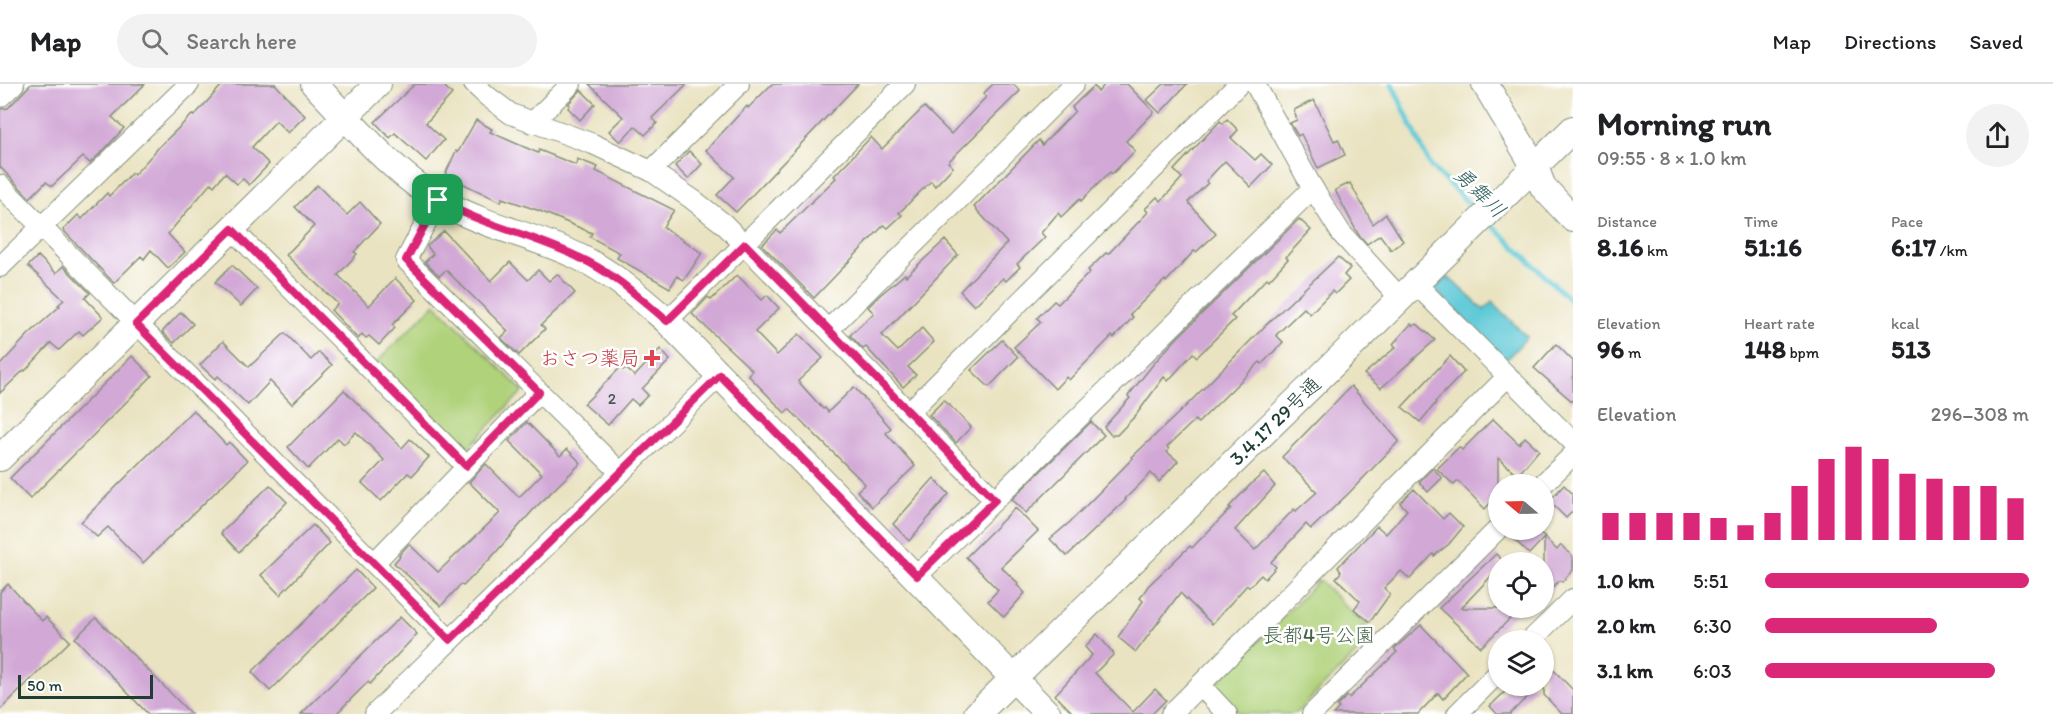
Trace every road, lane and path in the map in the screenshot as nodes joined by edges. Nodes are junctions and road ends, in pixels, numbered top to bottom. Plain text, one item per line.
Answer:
1 (14, 84) edge
2 (189, 84) edge
3 (314, 84) edge
4 (378, 84) edge
5 (474, 84) edge
6 (571, 84) edge
7 (739, 84) edge
8 (905, 84) edge
9 (1074, 84) edge
10 (1239, 84) edge
11 (1255, 84) edge
12 (1485, 84) edge
13 (0, 97) edge
14 (345, 116) junction
15 (532, 123) junction
16 (1573, 129) edge
17 (1535, 167) junction
18 (651, 171) junction
19 (0, 185) edge
20 (1313, 188) junction
21 (438, 200) junction
22 (1573, 219) edge
23 (41, 227) junction
24 (232, 229) junction
25 (745, 244) junction
26 (0, 267) edge
27 (1408, 291) junction
28 (667, 321) junction
29 (136, 324) junction
30 (829, 329) junction
31 (720, 375) junction
32 (1508, 376) junction
33 (539, 392) junction
34 (909, 412) junction
35 (1573, 442) edge
36 (1573, 455) edge
37 (0, 458) edge
38 (466, 466) junction
39 (621, 473) junction
40 (1554, 474) edge
41 (995, 500) junction
42 (1488, 539) edge
43 (374, 563) junction
44 (917, 576) junction
45 (1573, 599) edge
46 (1541, 630) edge
47 (450, 640) junction
48 (1014, 677) junction
49 (1488, 683) edge
50 (1200, 686) junction
51 (375, 714) edge
52 (977, 714) edge
53 (1048, 714) edge
54 (1171, 714) edge
55 (1227, 714) edge
56 (1312, 714) edge
57 (1457, 714) edge

1 - 13 street
2 - 23 street
3 - 14 street
4 - 14 street
5 - 15 street
6 - 15 street
7 - 18 street
8 - 25 street
9 - 30 street
10 - 34 street
11 - 20 street
12 - 17 street
14 - 21 street
14 - 24 street
15 - 18 street
16 - 17 street, 3.4.17 29号通
17 - 22 street
17 - 27 street, 3.4.17 29号通
18 - 25 street
19 - 23 street
20 - 27 street
20 - 41 street
21 - 28 street
21 - 33 street
23 - 26 street
23 - 29 street
24 - 29 street
24 - 38 street
25 - 28 street
25 - 30 street
27 - 32 street
27 - 48 street, 3.4.17 29号通
28 - 31 street
29 - 37 street
29 - 43 street
30 - 34 street
31 - 39 street
31 - 44 street
32 - 35 street
32 - 50 street
33 - 38 street
33 - 39 street
34 - 41 street
36 - 40 street
38 - 43 street
39 - 47 street
41 - 44 street
42 - 56 street
43 - 47 street
44 - 48 street
45 - 46 street
47 - 51 street
48 - 52 street, 3.4.17 29号通
48 - 53 street
49 - 57 street
50 - 54 street
50 - 55 street

